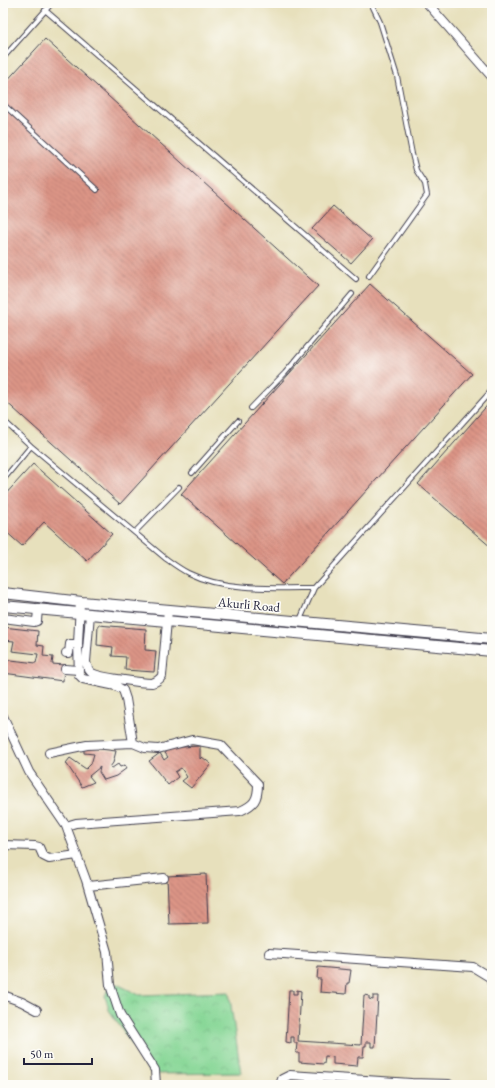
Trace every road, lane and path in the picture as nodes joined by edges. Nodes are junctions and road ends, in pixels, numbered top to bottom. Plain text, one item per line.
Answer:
1 (52, 3) edge
2 (371, 3) edge
3 (427, 3) edge
4 (45, 10) junction
5 (3, 58) edge
6 (492, 77) edge
7 (3, 104) edge
8 (97, 190) dead end
9 (369, 276) dead end
10 (356, 279) dead end
11 (352, 294) dead end
12 (492, 390) edge
13 (251, 408) dead end
14 (3, 420) edge
15 (238, 421) dead end
16 (31, 446) junction
17 (192, 473) dead end
18 (3, 480) edge
19 (179, 487) dead end
20 (135, 532) junction
21 (314, 588) junction
22 (3, 593) edge
23 (80, 602) junction
24 (3, 606) edge
25 (38, 609) junction
26 (168, 610) junction
27 (79, 613) junction
28 (90, 614) junction
29 (231, 616) junction
30 (3, 618) edge
31 (167, 621) junction
32 (300, 622) junction
33 (349, 626) junction
34 (230, 627) junction
35 (392, 630) junction
36 (296, 633) junction
37 (425, 633) junction
38 (465, 636) junction
39 (348, 638) junction
40 (492, 639) edge
41 (390, 642) junction
42 (78, 644) junction
43 (425, 645) junction
44 (464, 648) junction
45 (492, 651) edge
46 (66, 653) dead end
47 (65, 669) dead end
48 (79, 670) junction
49 (3, 716) edge
50 (134, 743) junction
51 (49, 753) dead end
52 (66, 826) junction
53 (3, 845) edge
54 (77, 855) junction
55 (164, 878) dead end
56 (88, 886) junction
57 (269, 953) dead end
58 (492, 985) edge
59 (3, 995) edge
60 (36, 1010) dead end
61 (411, 1084) edge
62 (449, 1084) dead end
63 (156, 1085) edge
64 (280, 1085) edge

1 - 4 lane
2 - 9 lane
3 - 6 street
4 - 5 lane
4 - 10 lane
7 - 8 lane
11 - 13 lane
12 - 21 lane
14 - 16 lane
15 - 17 lane
16 - 18 lane
16 - 20 lane
19 - 20 lane
20 - 21 lane
21 - 32 lane
22 - 23 street, Akurli Road
23 - 26 street, Akurli Road
23 - 27 street
24 - 25 street, Akurli Road
25 - 27 street, Akurli Road
25 - 30 street
26 - 29 street, Akurli Road
26 - 31 street
27 - 28 street, Akurli Road
27 - 42 street
28 - 31 street, Akurli Road
28 - 31 street
29 - 32 street, Akurli Road
29 - 34 street
31 - 34 street, Akurli Road
32 - 33 street, Akurli Road
32 - 36 lane
33 - 35 street, Akurli Road
33 - 39 street
34 - 36 street, Akurli Road
35 - 37 street, Akurli Road
35 - 41 street
36 - 39 street, Akurli Road
37 - 38 street, Akurli Road
37 - 43 street
38 - 40 street, Akurli Road
38 - 44 street
39 - 41 street, Akurli Road
41 - 43 street, Akurli Road
42 - 46 street
42 - 48 street
43 - 44 street, Akurli Road
44 - 45 street, Akurli Road
47 - 48 street
48 - 50 street
49 - 52 street
50 - 51 street
50 - 52 street
52 - 54 street
53 - 54 street
54 - 56 street
55 - 56 street
56 - 63 street
57 - 58 street
59 - 60 street
61 - 62 street
61 - 64 street

